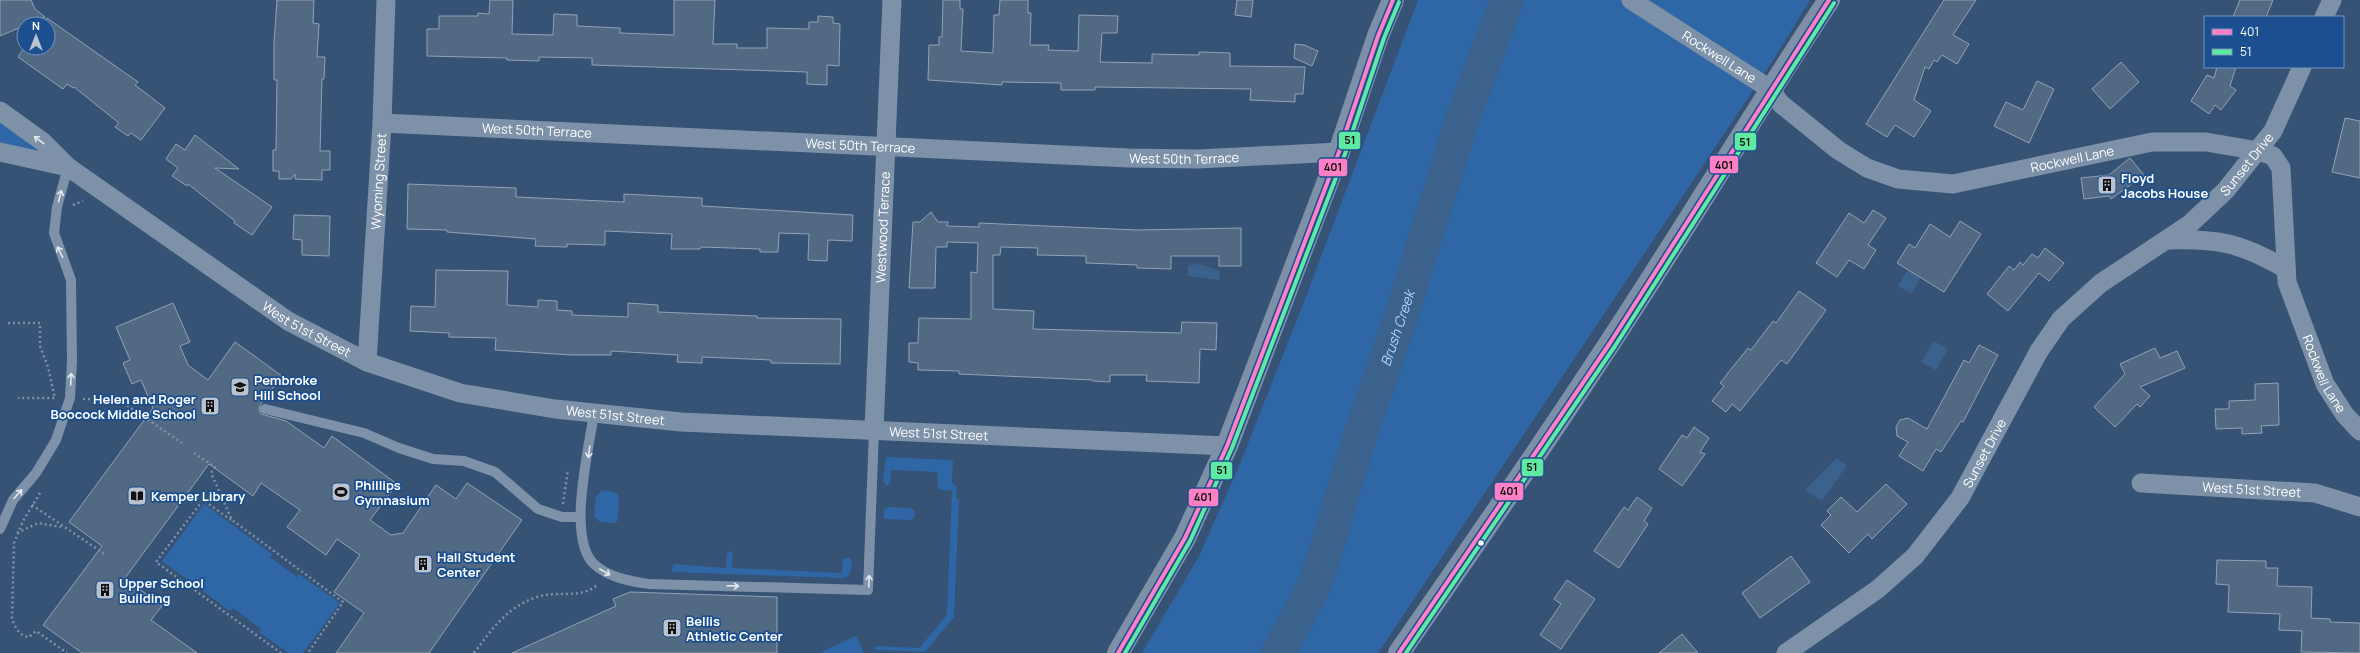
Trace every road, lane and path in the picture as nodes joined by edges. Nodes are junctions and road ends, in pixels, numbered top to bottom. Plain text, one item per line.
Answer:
1 (386, 0) edge
2 (892, 0) edge
3 (1393, 0) edge
4 (1631, 0) edge
5 (1829, 0) edge
6 (2332, 0) edge
7 (2324, 16) edge
8 (2302, 68) edge
9 (1770, 89) junction
10 (0, 111) edge
11 (382, 123) junction
12 (886, 148) junction
13 (2259, 151) junction
14 (0, 152) edge
15 (1339, 152) junction
16 (68, 167) junction
17 (2166, 240) junction
18 (2286, 269) junction
19 (8, 323) dead end
20 (367, 362) junction
21 (18, 398) dead end
22 (84, 399) dead end
23 (265, 409) dead end
24 (594, 413) junction
25 (874, 430) junction
26 (2360, 431) edge
27 (182, 443) dead end
28 (1227, 446) junction
29 (194, 453) dead end
30 (570, 464) dead end
31 (2142, 483) dead end
32 (29, 504) dead end
33 (2360, 507) edge
34 (580, 516) junction
35 (562, 517) junction
36 (232, 520) junction
37 (63, 527) junction
38 (0, 529) edge
39 (17, 533) dead end
40 (106, 555) dead end
41 (595, 579) dead end
42 (281, 653) edge
43 (308, 653) edge
44 (474, 653) edge
45 (1118, 653) edge
46 (1399, 653) edge
47 (1786, 653) edge

1 - 11 street, Wyoming Street
2 - 12 street, Westwood Terrace
3 - 15 highway
4 - 9 street, Rockwell Lane
5 - 9 highway
6 - 7 street
8 - 13 street, Sunset Drive
9 - 13 street, Rockwell Lane
9 - 46 highway
16 -> 10 street, West 51st Street
11 - 12 street, West 50th Terrace
11 - 20 street, Wyoming Street
12 - 15 street, West 50th Terrace
12 - 25 street, Westwood Terrace
13 - 17 street, Sunset Drive
13 - 18 street, Rockwell Lane
14 - 16 street, West 51st Street
15 - 28 highway
16 - 20 street, West 51st Street
38 -> 16 lane
17 - 18 street
17 - 47 street, Sunset Drive
18 - 26 street, Rockwell Lane
19 - 21 path
20 - 24 street, West 51st Street
22 - 27 path
23 - 35 lane
24 - 25 street, West 51st Street
24 -> 34 lane
25 - 28 street, West 51st Street
34 -> 25 lane
28 - 45 highway
29 - 36 path
30 - 35 path
31 - 33 street, West 51st Street
32 - 37 path
34 - 35 lane
36 - 42 path
36 - 43 path
37 - 39 path
37 - 40 path
41 - 44 path

